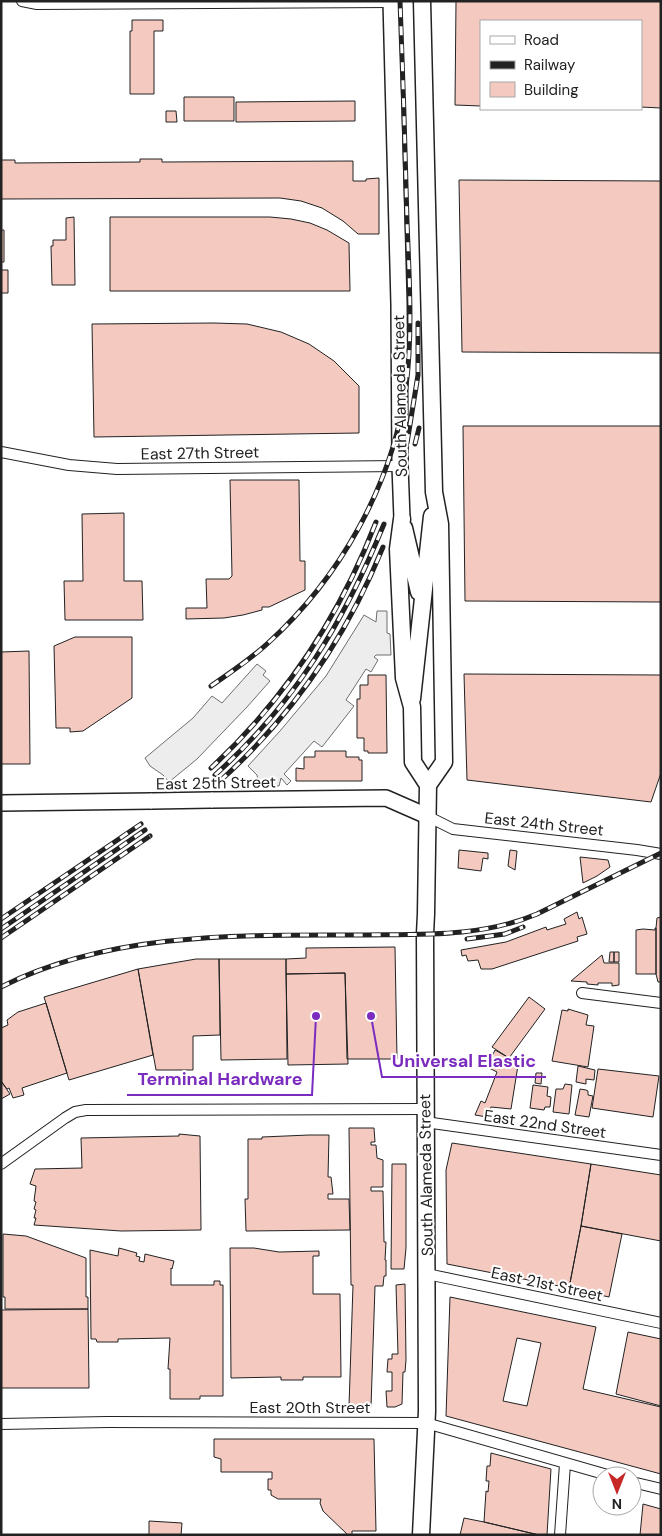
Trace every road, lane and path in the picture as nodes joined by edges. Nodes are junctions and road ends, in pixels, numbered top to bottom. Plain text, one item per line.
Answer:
1 (22, 1) edge
2 (422, 1) edge
3 (391, 2) edge
4 (1, 452) edge
5 (400, 466) junction
6 (434, 492) junction
7 (402, 519) junction
8 (422, 604) junction
9 (443, 686) junction
10 (412, 708) junction
11 (428, 785) junction
12 (1, 803) edge
13 (427, 816) junction
14 (661, 854) edge
15 (582, 993) dead end
16 (661, 1003) edge
17 (425, 1115) junction
18 (661, 1155) edge
19 (1, 1164) edge
20 (427, 1274) junction
21 (661, 1323) edge
22 (426, 1423) junction
23 (1, 1424) edge
24 (565, 1464) junction
25 (592, 1471) edge
26 (642, 1484) edge
27 (661, 1489) edge
28 (420, 1535) edge
29 (560, 1535) edge

1 - 3 street
2 - 6 main road, South Alameda Street
3 - 5 street, South Alameda Street
4 - 5 street, East 27th Street
5 - 7 street, South Alameda Street
6 - 8 main road
6 - 9 main road, South Alameda Street
7 - 8 main road
7 - 10 main road, South Alameda Street
8 - 9 main road
8 - 10 main road
9 - 11 main road, South Alameda Street
10 - 11 main road, South Alameda Street
11 - 13 main road, South Alameda Street
12 - 13 street, East 25th Street, bridge
13 - 14 street, East 24th Street
13 - 17 main road, South Alameda Street
15 - 16 street
17 - 18 street, East 22nd Street
17 - 19 street, East 22nd Street
17 - 20 main road, South Alameda Street
20 - 21 street, East 21st Street
20 - 22 main road, South Alameda Street
22 - 23 street, East 20th Street
22 - 24 street, East 20th Street
22 - 28 main road, South Alameda Street
24 - 25 street, East 20th Street
24 - 29 street
26 - 27 street

